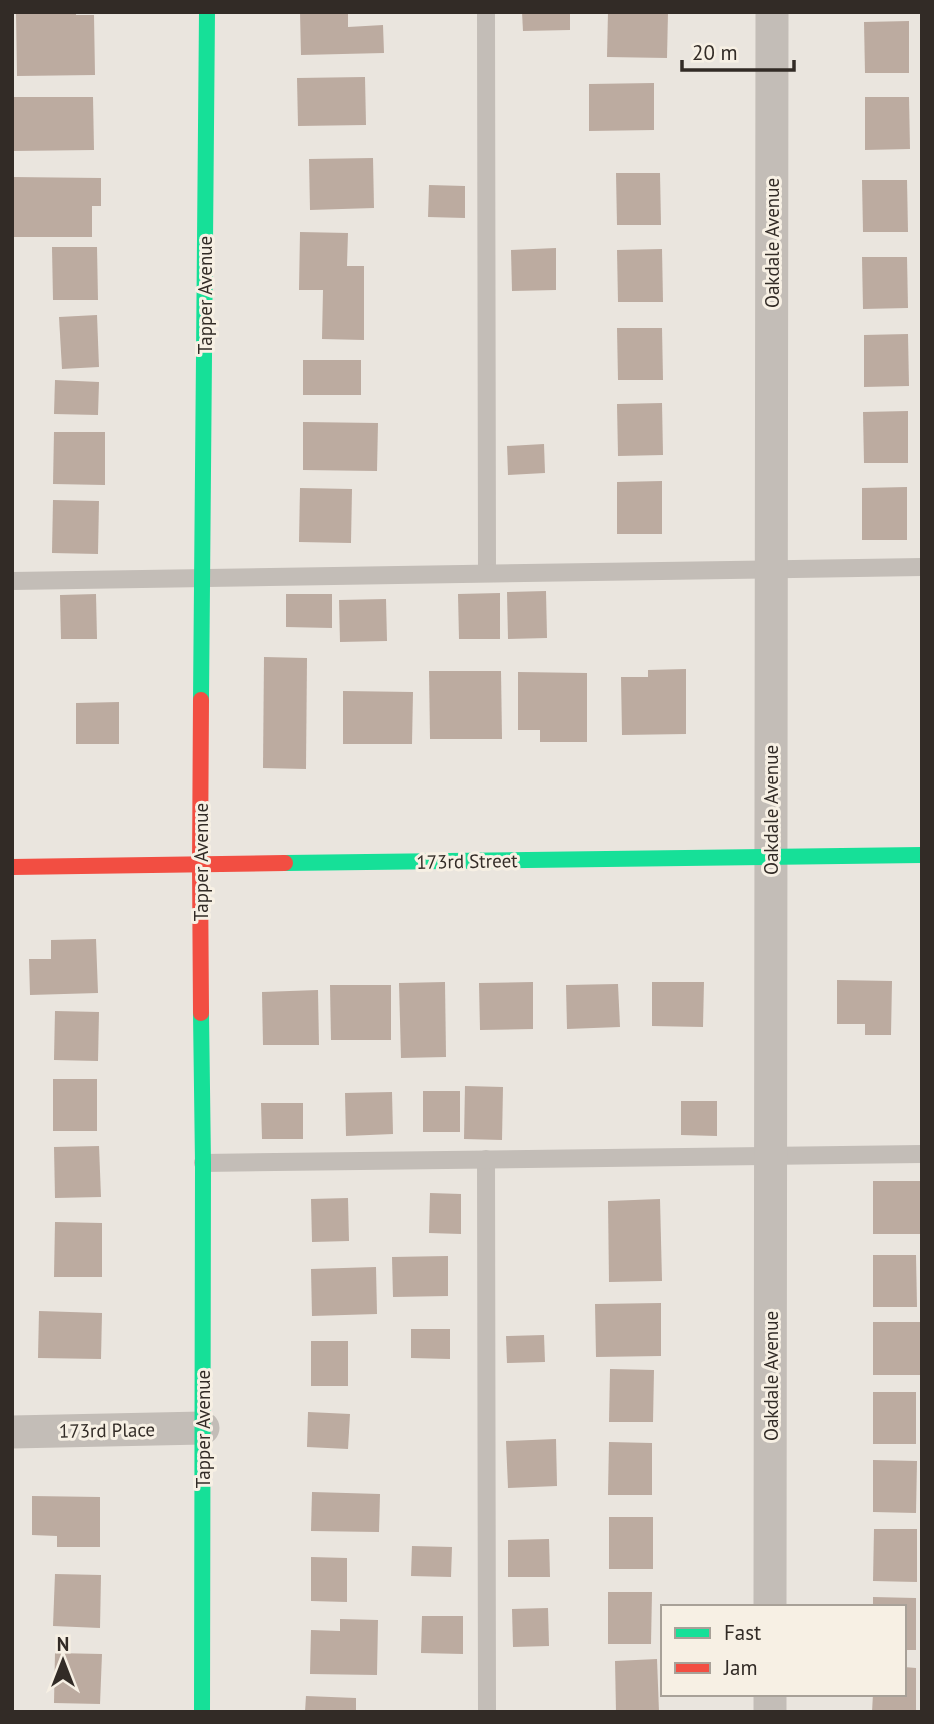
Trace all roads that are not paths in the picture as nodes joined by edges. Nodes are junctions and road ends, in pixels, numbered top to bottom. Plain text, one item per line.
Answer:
1 (207, 12) edge
2 (486, 12) edge
3 (772, 12) edge
4 (922, 566) edge
5 (772, 568) junction
6 (487, 572) junction
7 (202, 577) junction
8 (12, 581) edge
9 (922, 856) edge
10 (771, 857) junction
11 (200, 865) junction
12 (12, 867) edge
13 (922, 1154) edge
14 (771, 1156) junction
15 (486, 1159) junction
16 (202, 1163) junction
17 (202, 1428) junction
18 (12, 1432) edge
19 (770, 1605) edge
20 (202, 1712) edge
21 (487, 1712) edge

1 - 7 street, Tapper Avenue
2 - 6 lane
3 - 5 street, Oakdale Avenue
4 - 5 lane
5 - 6 lane
5 - 10 street, Oakdale Avenue
6 - 7 lane
7 - 8 lane
7 - 11 street, Tapper Avenue
9 - 10 street, 173rd Street
10 - 11 street, 173rd Street
10 - 14 street, Oakdale Avenue
11 - 12 street, 173rd Street
11 - 16 street, Tapper Avenue
13 - 14 lane
14 - 15 lane
14 - 19 street, Oakdale Avenue
15 - 16 lane
15 - 21 lane
16 - 17 street, Tapper Avenue
17 - 18 street, 173rd Place
17 - 20 street, Tapper Avenue

